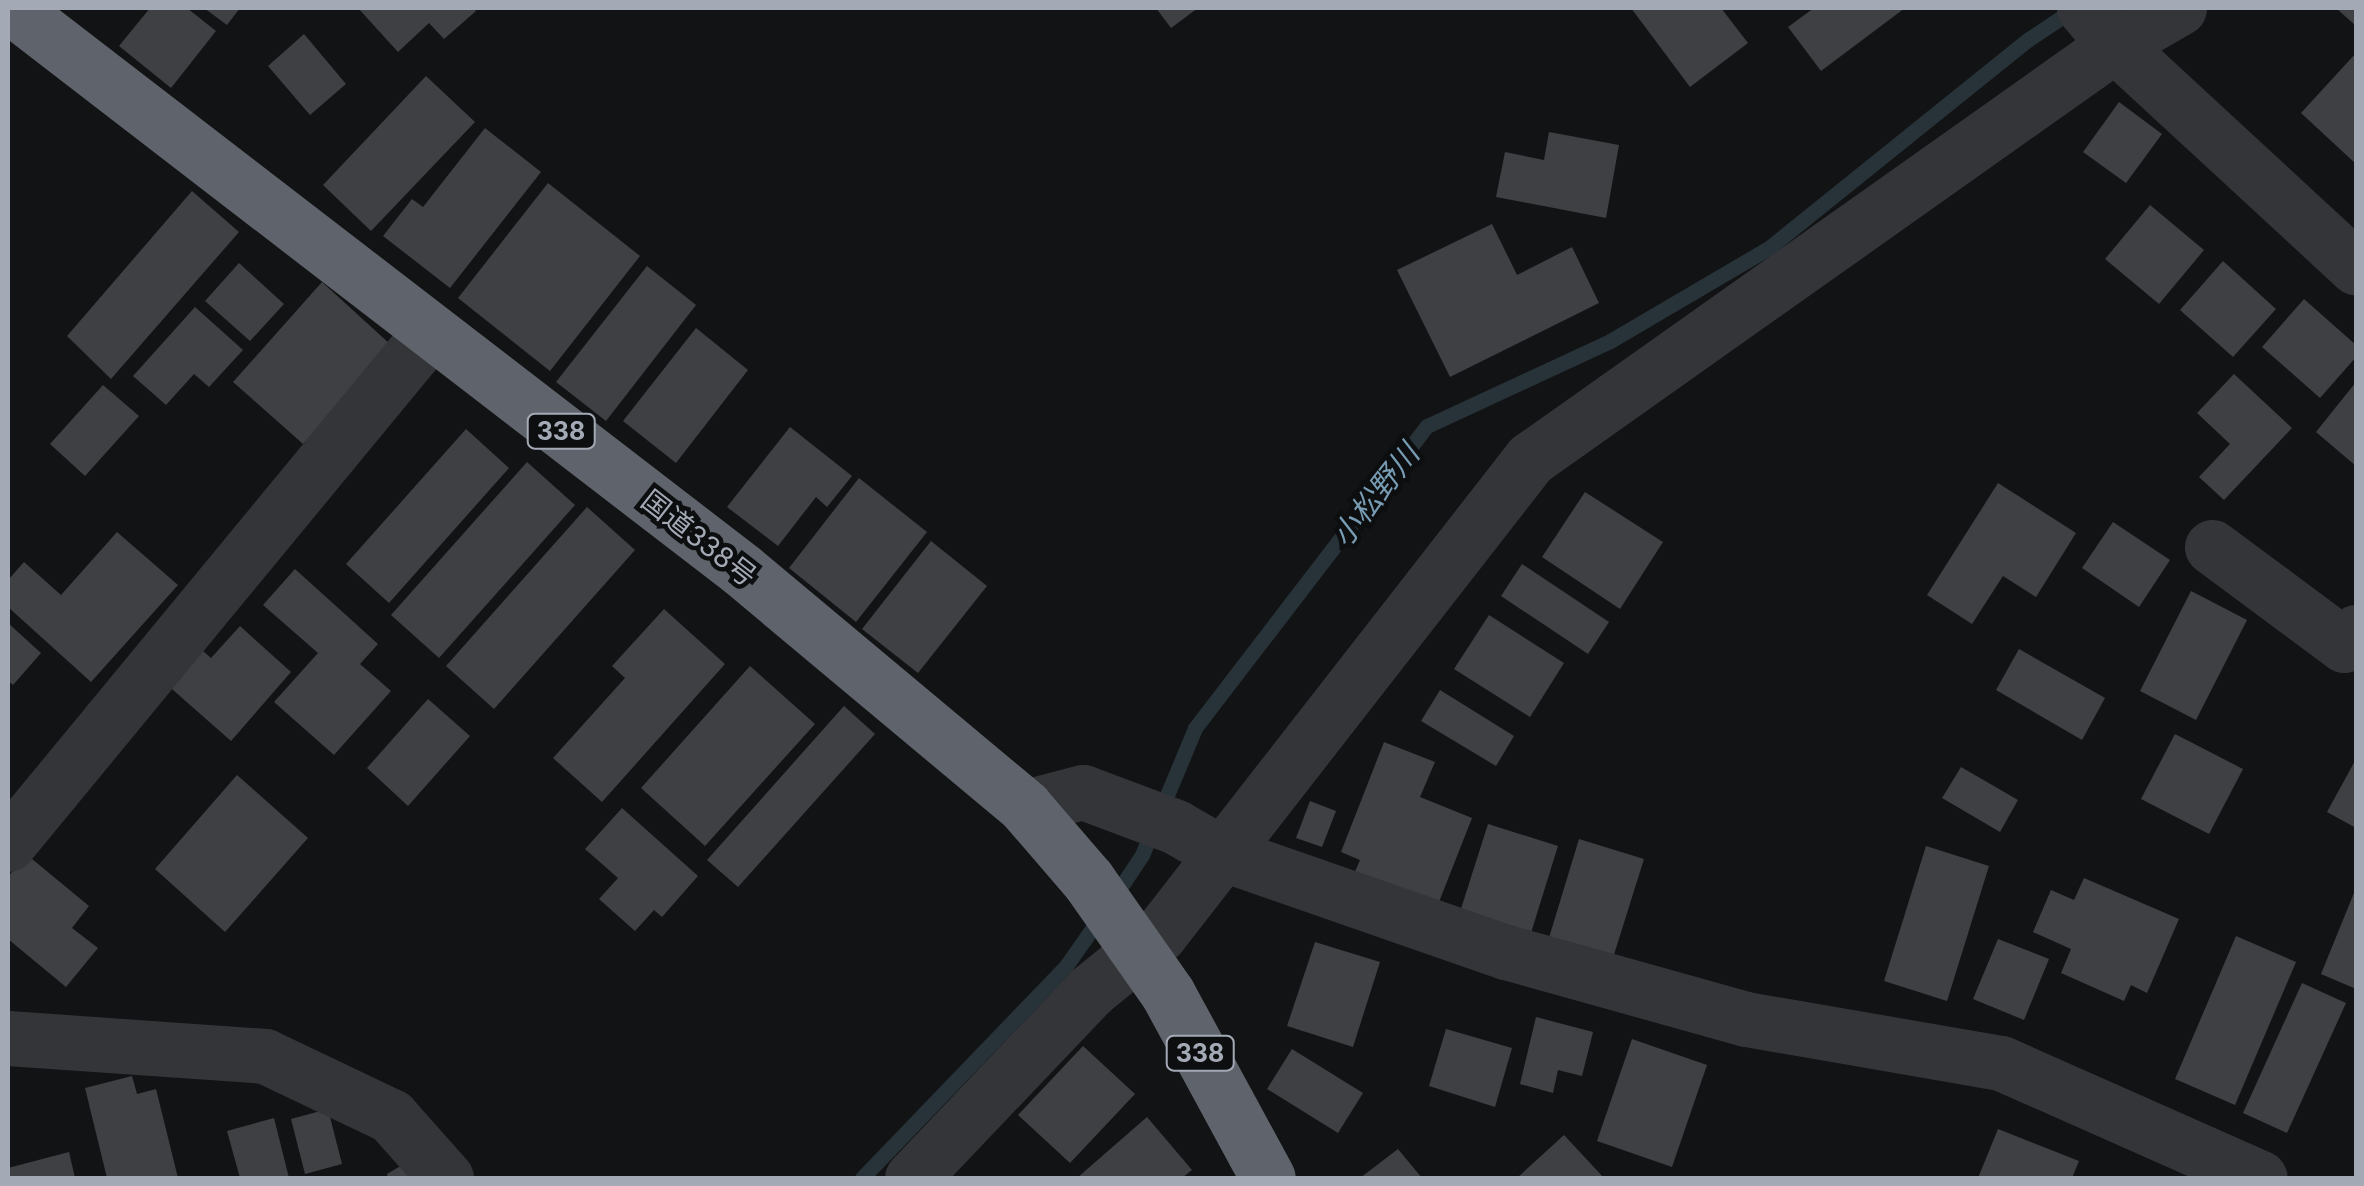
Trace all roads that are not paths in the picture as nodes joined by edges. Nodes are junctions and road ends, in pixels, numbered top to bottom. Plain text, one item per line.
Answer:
1 (12, 8) edge
2 (2180, 8) edge
3 (2099, 27) edge
4 (2356, 267) edge
5 (430, 331) junction
6 (2212, 547) dead end
7 (2356, 632) edge
8 (1025, 807) junction
9 (1174, 829) junction
10 (8, 844) edge
11 (1129, 942) junction
12 (8, 1038) edge
13 (446, 1178) edge
14 (912, 1178) edge
15 (1268, 1178) edge
16 (2260, 1178) edge

1 - 5 highway, 国道338号 / 338
2 - 3 street
3 - 4 street
3 - 9 street
5 - 8 highway, 国道338号 / 338
5 - 10 street
6 - 7 street
8 - 9 street
8 - 11 highway, 国道338号 / 338
9 - 11 street
9 - 16 street
11 - 14 street
11 - 15 highway, 国道338号 / 338
12 - 13 street

